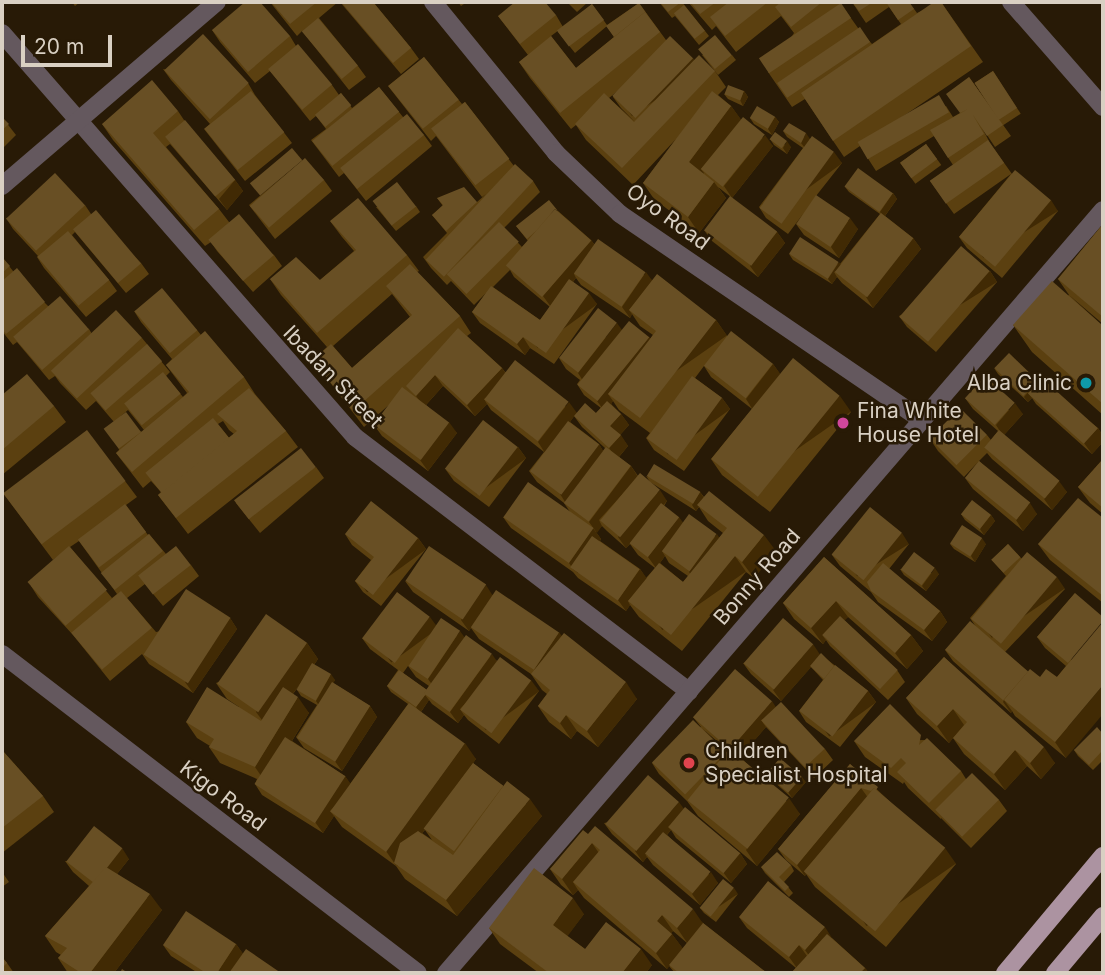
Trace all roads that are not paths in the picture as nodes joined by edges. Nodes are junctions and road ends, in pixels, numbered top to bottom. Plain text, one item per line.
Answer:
1 (217, 2) edge
2 (433, 2) edge
3 (1011, 2) edge
4 (2, 33) edge
5 (1103, 107) edge
6 (79, 123) junction
7 (2, 186) edge
8 (1103, 210) edge
9 (922, 420) junction
10 (4, 659) edge
11 (689, 691) junction
12 (1103, 856) edge
13 (1103, 916) edge
14 (418, 973) edge
15 (446, 973) edge
16 (1005, 973) edge
17 (1055, 973) edge

1 - 6 street
2 - 9 street, Oyo Road
3 - 5 street
4 - 6 street, Ibadan Street
6 - 7 street
6 - 11 street, Ibadan Street
8 - 9 street, Bonny Road
9 - 11 street, Bonny Road
10 - 14 street, Kigo Road
11 - 15 street, Bonny Road
12 - 16 main road
13 - 17 main road

